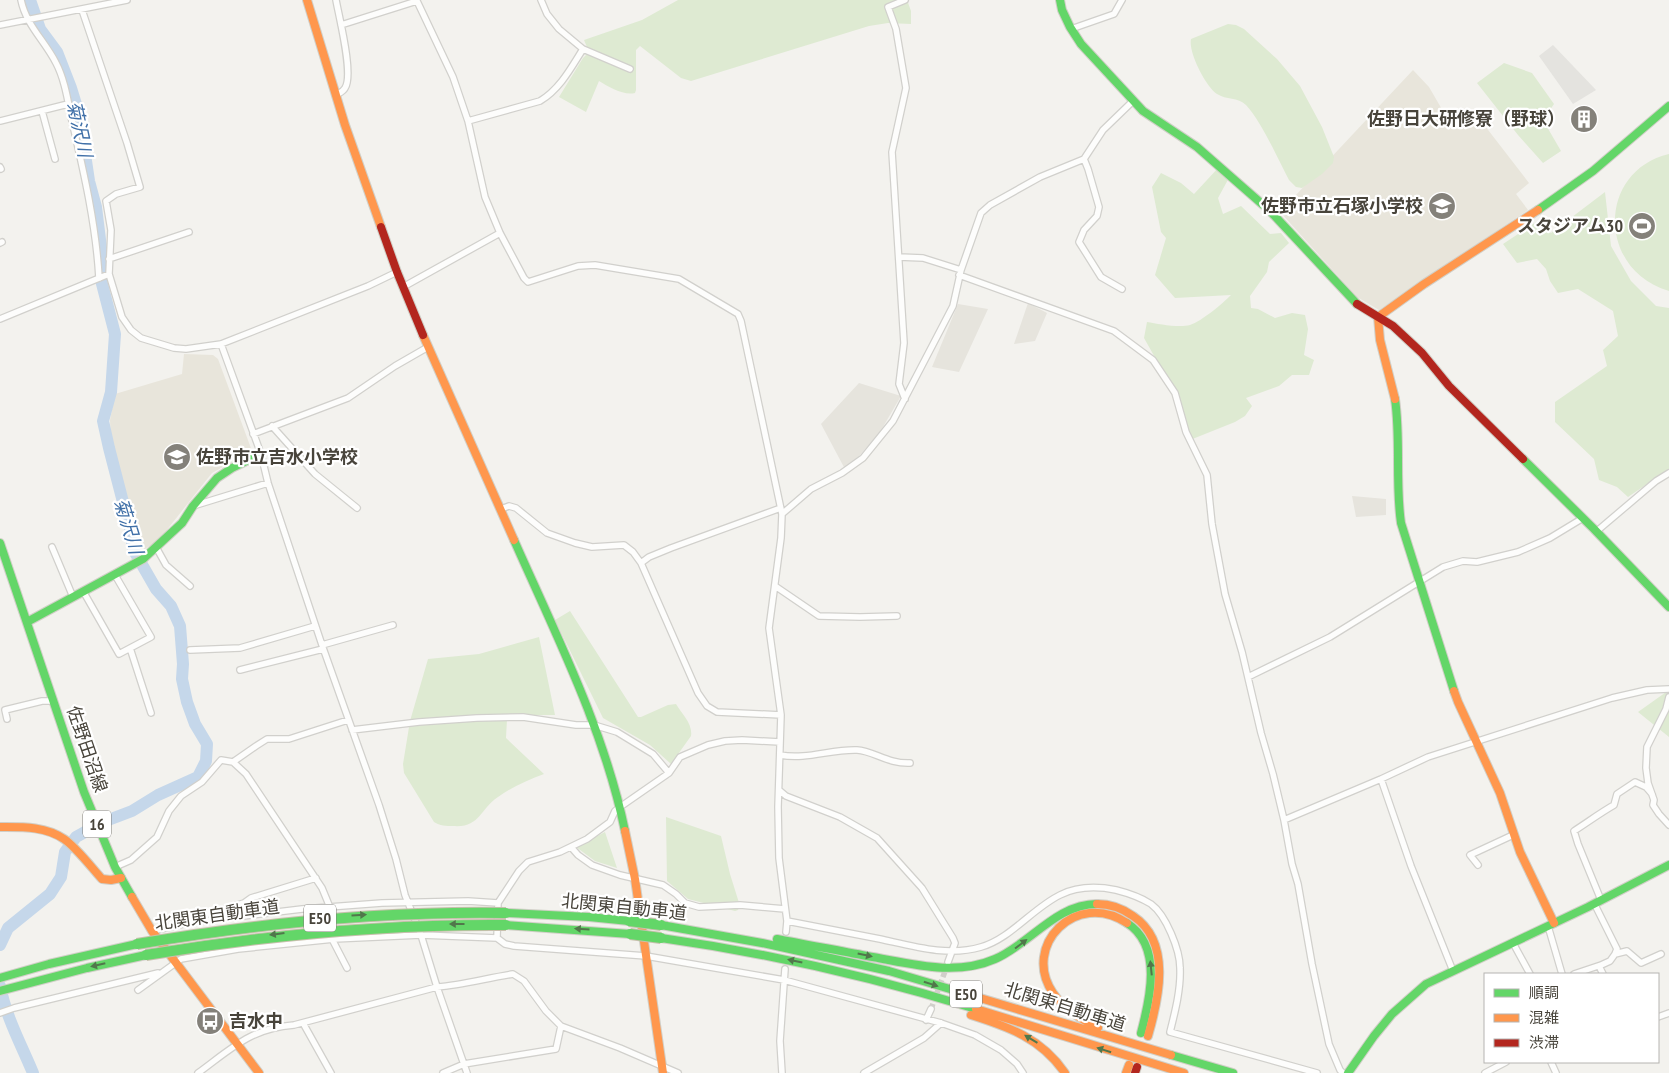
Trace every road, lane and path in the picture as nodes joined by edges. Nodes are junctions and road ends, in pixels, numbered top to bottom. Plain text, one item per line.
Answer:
1 (21, 0) edge
2 (127, 0) edge
3 (307, 0) edge
4 (336, 0) edge
5 (541, 0) edge
6 (905, 0) edge
7 (1060, 0) edge
8 (1122, 0) edge
9 (82, 10) junction
10 (27, 20) junction
11 (0, 25) edge
12 (341, 25) junction
13 (1071, 29) junction
14 (583, 49) junction
15 (630, 69) dead end
16 (336, 95) junction
17 (1133, 101) junction
18 (68, 104) junction
19 (1669, 106) edge
20 (42, 111) junction
21 (0, 121) edge
22 (468, 121) junction
23 (55, 159) dead end
24 (1084, 159) junction
25 (189, 232) dead end
26 (500, 233) junction
27 (899, 257) junction
28 (109, 259) junction
29 (397, 272) junction
30 (960, 272) junction
31 (109, 274) junction
32 (99, 278) junction
33 (403, 287) junction
34 (1122, 290) dead end
35 (1378, 317) junction
36 (0, 319) edge
37 (221, 344) junction
38 (428, 347) junction
39 (905, 398) junction
40 (272, 426) junction
41 (253, 434) junction
42 (261, 454) junction
43 (1669, 473) edge
44 (268, 483) junction
45 (192, 506) junction
46 (357, 508) dead end
47 (501, 509) junction
48 (782, 512) junction
49 (1583, 518) junction
50 (1597, 531) junction
51 (0, 543) edge
52 (52, 547) dead end
53 (156, 547) junction
54 (642, 564) junction
55 (115, 575) junction
56 (1421, 581) junction
57 (190, 586) dead end
58 (775, 586) junction
59 (83, 591) junction
60 (73, 597) junction
61 (1669, 607) edge
62 (897, 616) dead end
63 (27, 622) junction
64 (393, 625) dead end
65 (315, 626) junction
66 (322, 647) junction
67 (130, 648) junction
68 (190, 650) dead end
69 (240, 670) dead end
70 (1248, 677) junction
71 (1669, 688) edge
72 (1669, 697) edge
73 (54, 701) junction
74 (151, 713) dead end
75 (781, 714) junction
76 (6, 719) dead end
77 (348, 720) junction
78 (594, 726) junction
79 (352, 730) junction
80 (1477, 741) junction
81 (780, 742) junction
82 (780, 755) junction
83 (233, 762) junction
84 (910, 763) dead end
85 (669, 773) junction
86 (1381, 779) junction
87 (779, 790) junction
88 (1652, 794) junction
89 (620, 807) junction
90 (1284, 820) junction
91 (1669, 825) edge
92 (0, 827) edge
93 (1513, 835) junction
94 (571, 847) junction
95 (1478, 865) dead end
96 (1669, 865) edge
97 (115, 868) junction
98 (121, 878) junction
99 (316, 878) junction
100 (635, 880) junction
101 (1598, 901) junction
102 (407, 902) junction
103 (498, 903) junction
104 (329, 907) junction
105 (785, 909) junction
106 (250, 915) junction
107 (200, 919) junction
108 (787, 921) junction
109 (1551, 924) junction
110 (152, 931) junction
111 (696, 931) junction
112 (786, 932) dead end
113 (421, 935) junction
114 (497, 938) junction
115 (332, 939) junction
116 (1513, 942) junction
117 (253, 948) junction
118 (952, 951) junction
119 (210, 954) junction
120 (1614, 954) junction
121 (1661, 954) dead end
122 (646, 956) junction
123 (948, 962) tunnel mouth
124 (175, 963) junction
125 (1601, 965) junction
126 (347, 968) dead end
127 (785, 969) dead end
128 (1453, 971) junction
129 (162, 972) junction
130 (843, 972) junction
131 (1529, 973) edge
132 (1562, 973) edge
133 (1577, 973) edge
134 (1602, 973) edge
135 (0, 978) edge
136 (784, 980) junction
137 (437, 987) junction
138 (138, 990) dead end
139 (0, 991) edge
140 (931, 1009) tunnel mouth
141 (0, 1013) edge
142 (926, 1020) junction
143 (303, 1023) junction
144 (941, 1023) junction
145 (561, 1026) junction
146 (237, 1045) junction
147 (1504, 1063) edge
148 (464, 1064) junction
149 (662, 1070) edge
150 (198, 1073) edge
151 (259, 1073) edge
152 (330, 1073) edge
153 (443, 1073) edge
154 (467, 1073) edge
155 (678, 1073) edge
156 (782, 1073) edge
157 (864, 1073) edge
158 (1022, 1073) edge
159 (1065, 1073) edge
160 (1184, 1073) edge
161 (1234, 1073) edge
162 (1317, 1073) edge
163 (1343, 1073) edge
164 (1348, 1073) edge
165 (1485, 1073) edge

1 - 10 street
2 - 9 street
3 - 16 main road
4 - 12 street
5 - 14 street
6 - 27 street
7 - 13 main road
8 - 13 street
9 - 10 street
9 - 28 street
10 - 11 street
10 - 18 street
12 - 16 street
12 - 22 street
13 - 17 main road
14 - 15 street
14 - 22 street
16 - 29 main road
17 - 24 street
17 - 35 main road
18 - 20 street
18 - 32 street
19 - 35 main road
20 - 21 street
20 - 23 street
22 - 26 street
24 - 30 street
24 - 34 street
25 - 28 street
26 - 33 street
26 - 48 street
27 - 30 street
27 - 39 street
28 - 31 street
29 - 33 main road
29 - 37 street
30 - 39 street
30 - 70 street
31 - 32 street
31 - 37 street
32 - 36 street
33 - 38 main road
35 - 49 main road
35 - 56 main road
37 - 41 street
38 - 40 street
38 - 47 main road
39 - 48 street
40 - 41 street
40 - 46 street
41 - 42 street
42 - 44 street
42 - 45 main road
43 - 50 street
44 - 45 street
44 - 65 street
45 - 53 main road
47 - 54 street
47 - 78 main road
48 - 54 street
48 - 58 street
49 - 50 main road
49 - 56 street
50 - 61 main road
51 - 63 main road, 佐野田沼線 / 16
52 - 60 street
53 - 55 main road
53 - 57 street
54 - 75 street
55 - 59 main road
55 - 67 street
56 - 70 street
56 - 80 main road
58 - 62 street
58 - 75 street
59 - 60 main road
59 - 67 street
60 - 63 main road
63 - 73 main road, 佐野田沼線 / 16
64 - 66 street
65 - 66 street
65 - 68 street
66 - 69 street
66 - 77 street
67 - 74 street
70 - 90 street
71 - 80 street
72 - 88 street
73 - 76 street
73 - 97 main road, 佐野田沼線 / 16
75 - 81 street
77 - 79 street
77 - 83 street
78 - 79 street
78 - 85 street
78 - 89 main road
79 - 102 street
80 - 86 street
80 - 93 main road
81 - 82 street
81 - 85 street
82 - 84 street
82 - 87 street
83 - 97 street
83 - 99 street
85 - 89 street
86 - 90 street
86 - 128 street
87 - 105 street
87 - 118 street
88 - 91 street
88 - 101 street
89 - 94 street
89 - 100 main road
90 - 163 street
92 - 98 main road
93 - 95 street
93 - 109 main road
94 - 100 street
94 - 103 street
96 - 101 main road
97 - 98 main road, 佐野田沼線 / 16
98 - 110 main road, 佐野田沼線 / 16
99 - 104 street
99 - 107 street
100 - 105 street
100 - 122 main road
101 - 109 main road
101 - 120 street
102 - 103 street
102 - 104 street
102 - 113 street
103 - 114 street
104 - 106 street
104 - 115 street
105 - 108 street
106 - 107 street
106 - 117 street
107 - 110 street
107 - 119 street
108 - 112 street
108 - 118 street
109 - 116 main road
109 - 132 street
110 - 124 main road, 佐野田沼線 / 16
135 -> 111 main road, 北関東自動車道 / E50, bridge
111 -> 161 main road, 北関東自動車道 / E50
111 -> 161 main road
113 - 114 street
113 - 115 street
113 - 137 street
114 - 122 street
115 - 117 street
115 - 126 street
116 - 128 main road
116 - 131 street
117 - 119 street
118 - 123 street
118 - 162 street
119 - 124 street
120 - 121 street
120 - 125 street
122 - 136 street
122 - 149 main road
124 - 129 street
124 - 146 main road, 佐野田沼線 / 16
125 - 133 street
125 - 134 street
127 - 136 street
128 - 164 main road
129 - 138 street
129 - 141 street
130 -> 139 main road, 北関東自動車道 / E50, bridge
159 -> 130 main road
160 -> 130 main road, 北関東自動車道 / E50
136 - 142 street
136 - 156 street
137 - 143 street
137 - 145 street
137 - 148 street
140 - 142 street
142 - 144 street
143 - 146 street
143 - 152 street
144 - 157 street
144 - 158 street
145 - 148 street
145 - 149 street
146 - 150 street
146 - 151 main road, 佐野田沼線 / 16
147 - 165 street
148 - 153 street
148 - 154 street
149 - 155 street

